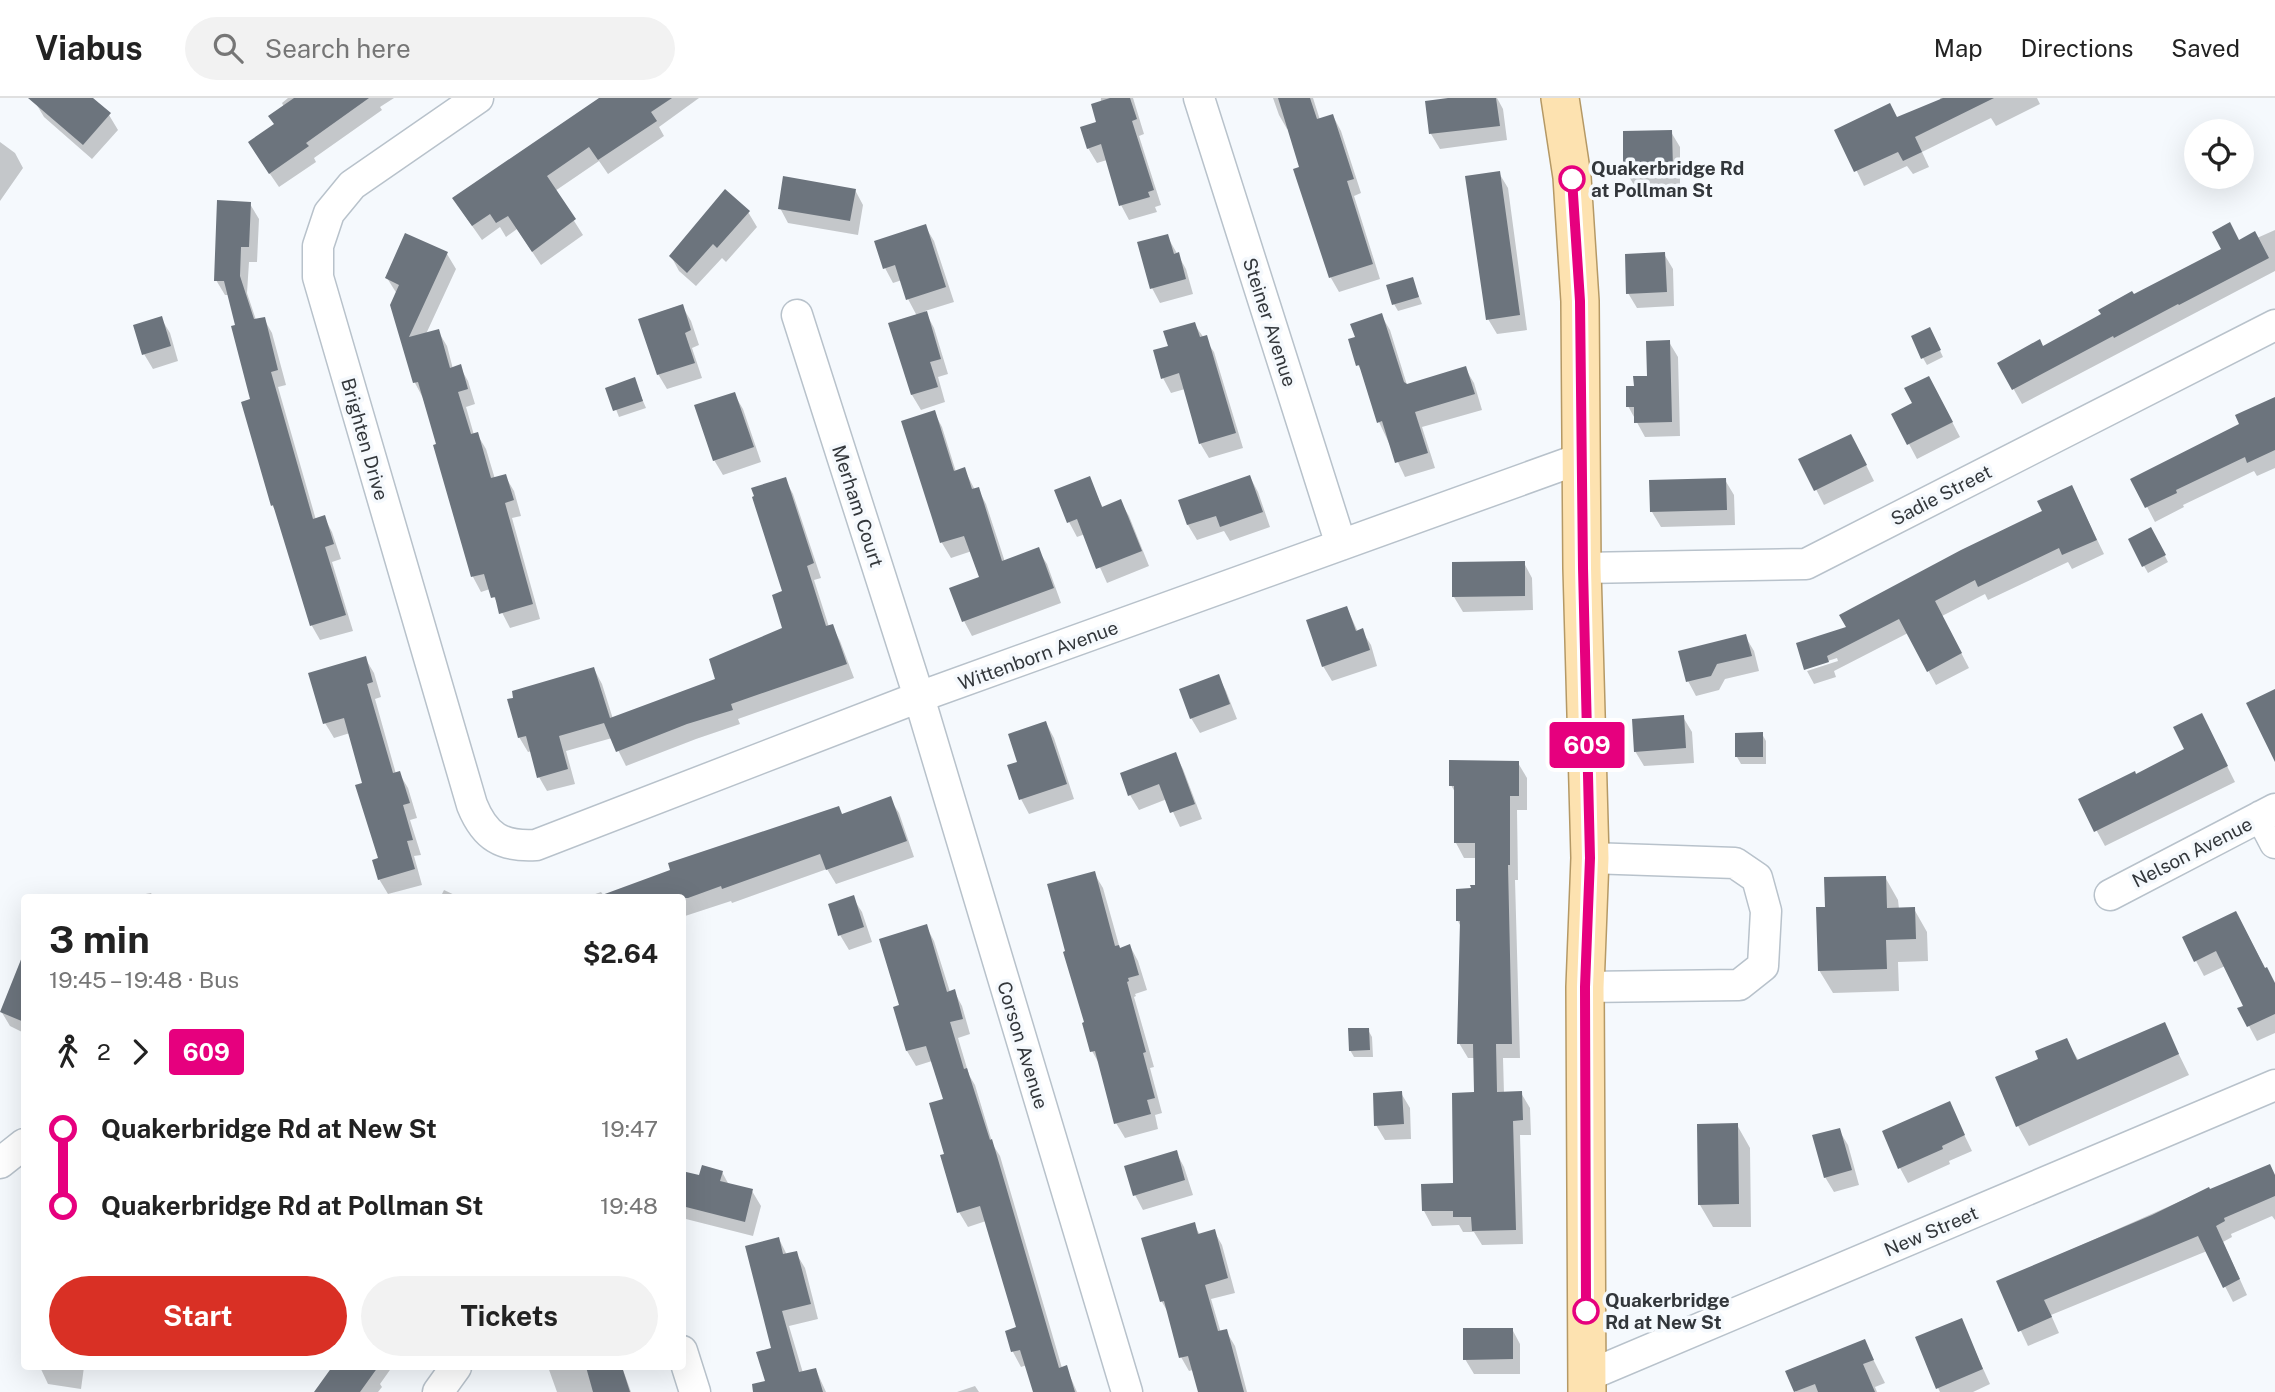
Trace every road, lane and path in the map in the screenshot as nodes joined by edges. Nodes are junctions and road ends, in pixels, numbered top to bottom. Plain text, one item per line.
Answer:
1 (478, 98) edge
2 (1199, 98) edge
3 (1560, 98) edge
4 (797, 315) dead end
5 (2275, 325) edge
6 (1582, 458) junction
7 (1341, 545) junction
8 (1583, 568) junction
9 (919, 698) junction
10 (2268, 813) edge
11 (496, 838) joint
12 (2275, 843) edge
13 (1590, 858) junction
14 (2110, 895) dead end
15 (1585, 987) junction
16 (2275, 1085) edge
17 (21, 1146) edge
18 (0, 1163) edge
19 (686, 1364) edge
20 (454, 1370) edge
21 (1587, 1384) edge
22 (438, 1392) edge
23 (695, 1392) edge
24 (1127, 1392) edge

1 - 11 street, Brighten Drive
2 - 7 street, Steiner Avenue
3 - 6 main road
4 - 9 street, Merham Court
5 - 8 street, Sadie Street
6 - 7 street, Wittenborn Avenue
6 - 8 main road
7 - 9 street, Wittenborn Avenue
8 - 13 main road
9 - 11 street, Wittenborn Avenue
9 - 24 street, Corson Avenue
10 - 12 street
10 - 14 street, Nelson Avenue
13 - 15 main road
13 - 15 street
15 - 21 main road
16 - 21 street, New Street
17 - 18 street
19 - 23 street
20 - 22 street

